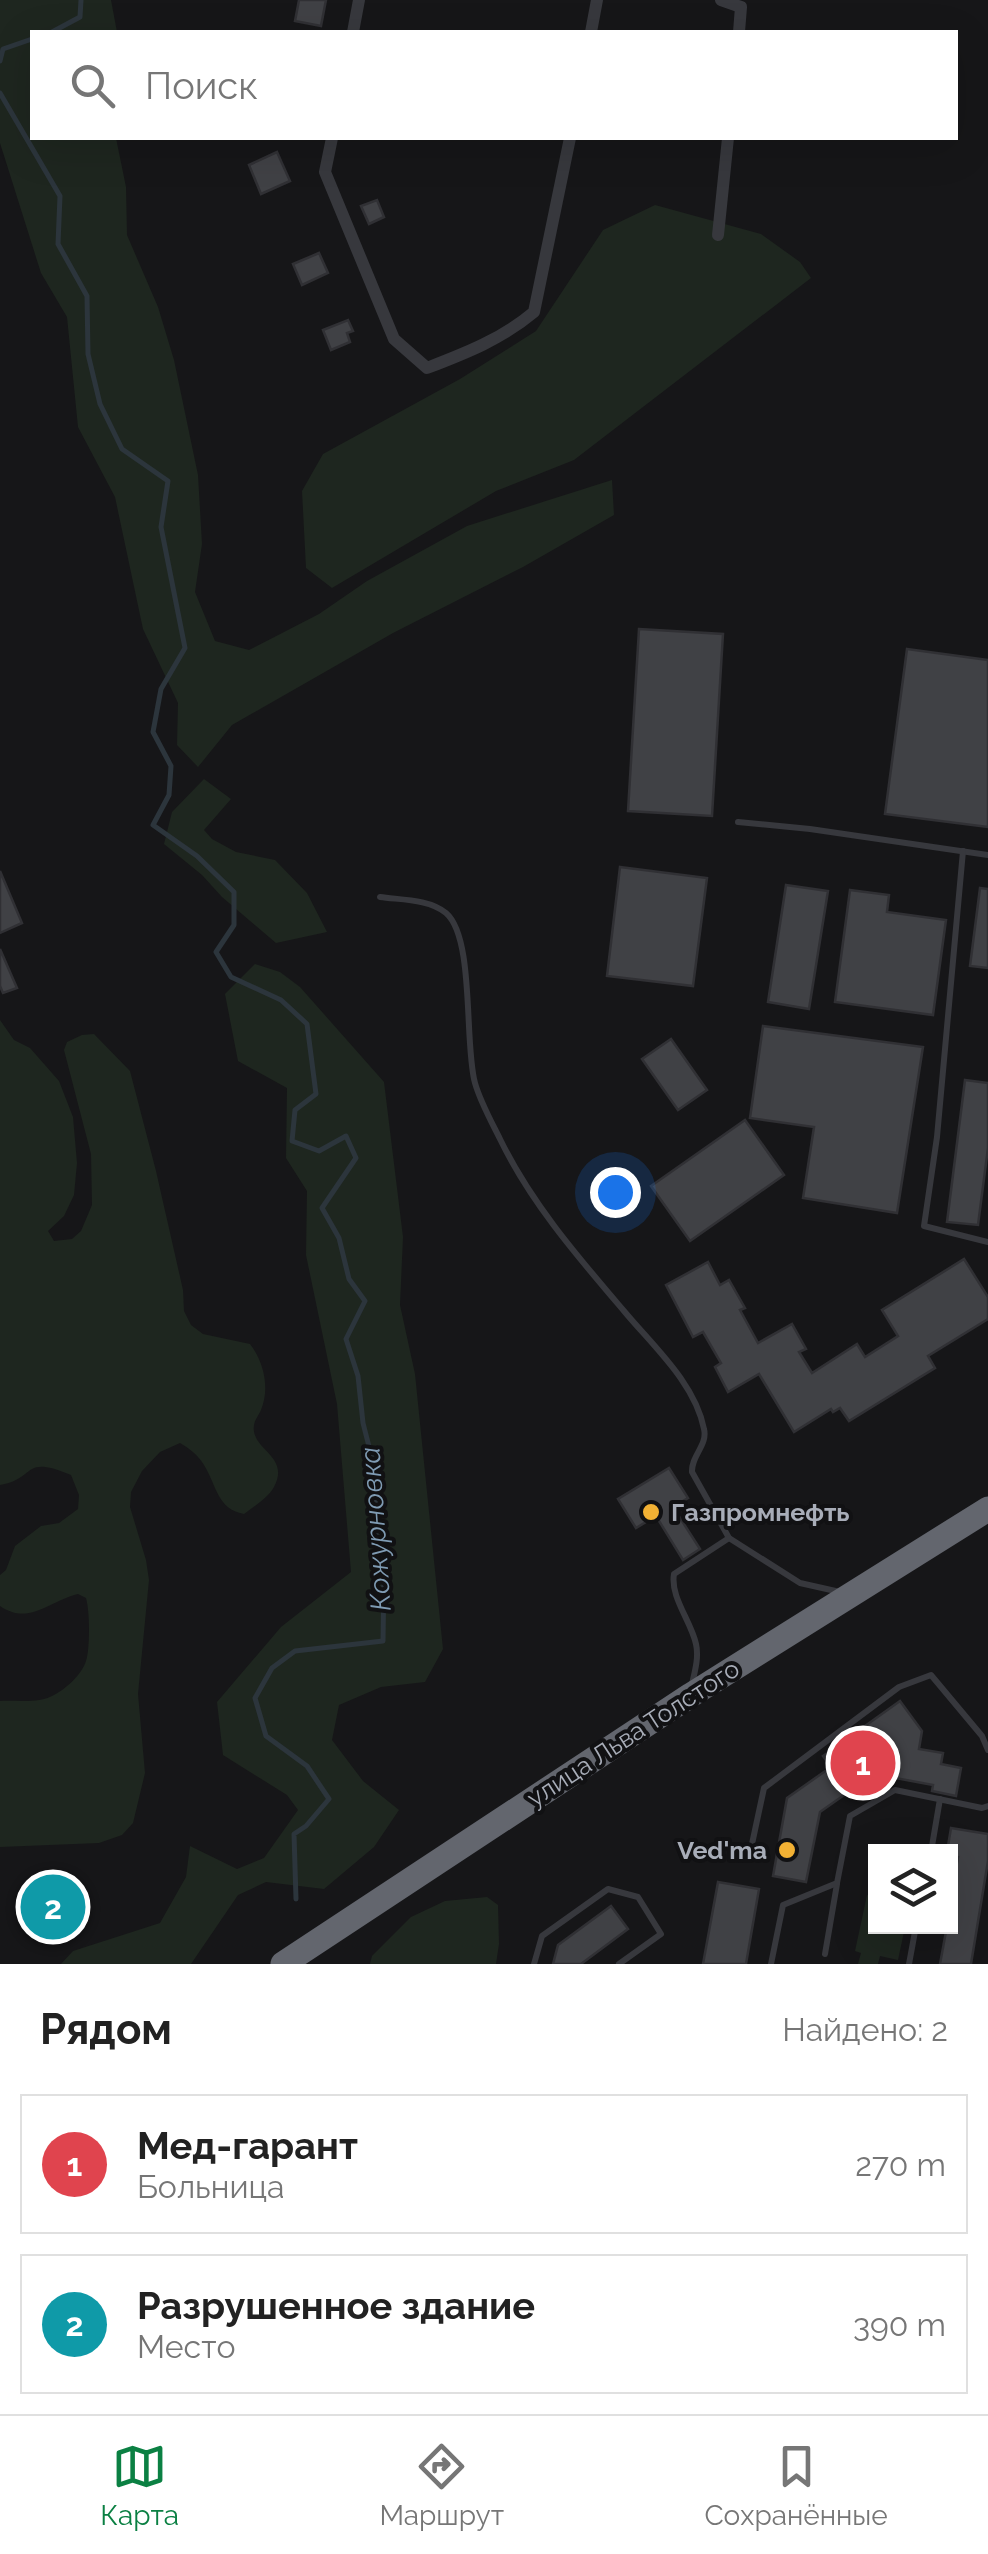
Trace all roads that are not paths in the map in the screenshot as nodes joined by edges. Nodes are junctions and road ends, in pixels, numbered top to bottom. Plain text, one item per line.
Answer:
1 (360, 0) edge
2 (598, 0) edge
3 (721, 0) edge
4 (353, 30) edge
5 (591, 30) edge
6 (739, 30) edge
7 (332, 140) edge
8 (570, 140) edge
9 (728, 140) edge
10 (718, 234) dead end
11 (738, 822) dead end
12 (964, 852) junction
13 (988, 855) edge
14 (380, 897) dead end
15 (988, 1242) edge
16 (988, 1509) edge
17 (729, 1538) junction
18 (851, 1594) junction
19 (690, 1695) junction
20 (988, 1750) edge
21 (940, 1800) junction
22 (988, 1806) edge
23 (932, 1844) edge
24 (749, 1858) dead end
25 (837, 1883) junction
26 (915, 1934) edge
27 (825, 1954) dead end
28 (283, 1964) edge
29 (534, 1964) edge
30 (619, 1964) edge
31 (771, 1964) edge
32 (909, 1964) edge

1 - 4 street
2 - 5 street
3 - 6 street
7 - 8 street
9 - 10 street
11 - 12 lane
12 - 13 lane
12 - 15 lane
14 - 17 lane
16 - 18 highway, улица Льва Толстого
17 - 18 lane
17 - 19 lane
18 - 19 highway, улица Льва Толстого
19 - 28 highway, улица Льва Толстого
20 - 24 lane
21 - 22 lane
21 - 23 lane
21 - 25 lane
25 - 27 lane
25 - 31 lane
26 - 32 lane
29 - 30 lane

